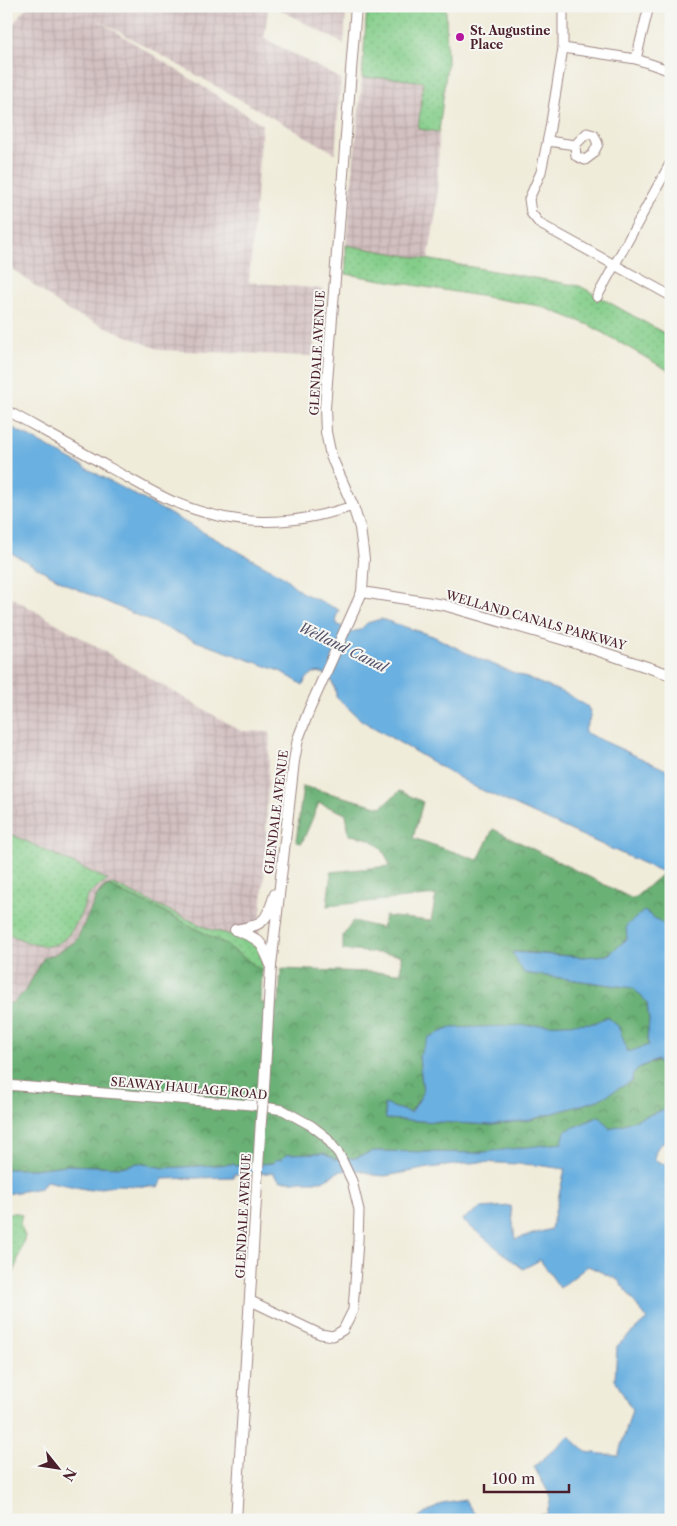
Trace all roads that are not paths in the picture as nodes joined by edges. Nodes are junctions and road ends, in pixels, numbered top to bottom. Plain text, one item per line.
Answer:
1 (356, 6) edge
2 (563, 6) edge
3 (649, 6) edge
4 (563, 48) junction
5 (636, 59) junction
6 (671, 71) edge
7 (548, 141) junction
8 (574, 145) dead end
9 (671, 162) edge
10 (615, 264) junction
11 (671, 296) edge
12 (597, 297) dead end
13 (6, 410) edge
14 (353, 506) junction
15 (362, 592) junction
16 (671, 675) edge
17 (281, 873) junction
18 (271, 966) junction
19 (6, 1085) edge
20 (251, 1301) junction
21 (236, 1520) edge

1 - 14 main road, GLENDALE AVENUE
2 - 4 street
3 - 5 street
4 - 5 street
4 - 7 street
5 - 6 street
7 - 8 street
7 - 10 street
9 - 10 street
10 - 11 street
10 - 12 street
13 - 14 street
14 - 15 main road, GLENDALE AVENUE
15 - 16 main road, WELLAND CANALS PARKWAY
15 - 17 main road, GLENDALE AVENUE
17 - 18 main road, GLENDALE AVENUE
17 - 18 main road
18 - 20 main road, GLENDALE AVENUE, bridge
19 - 20 street, SEAWAY HAULAGE ROAD
20 - 21 main road, GLENDALE AVENUE

